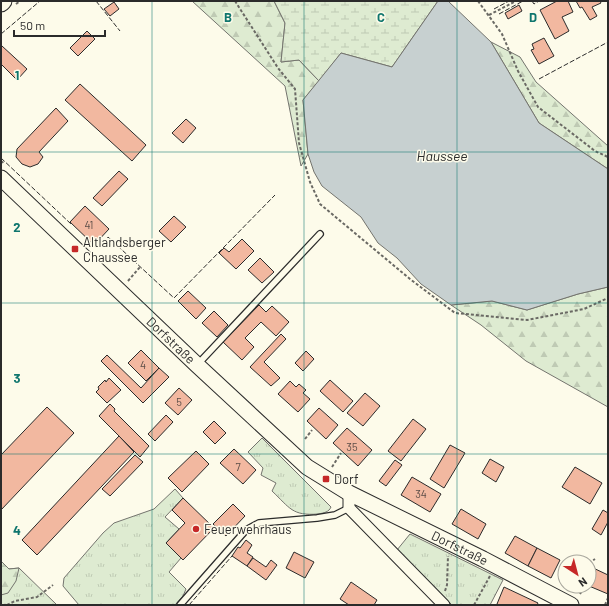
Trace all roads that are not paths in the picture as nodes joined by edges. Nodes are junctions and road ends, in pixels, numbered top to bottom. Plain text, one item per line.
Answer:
1 (3, 1) edge
2 (1, 3) edge
3 (1, 178) edge
4 (320, 234) dead end
5 (197, 365) junction
6 (349, 493) junction
7 (348, 508) junction
8 (575, 601) edge
9 (441, 602) edge
10 (180, 605) edge

1 - 2 main road
3 - 5 main road, Dorfstraße
4 - 5 lane
5 - 6 main road, Dorfstraße
6 - 7 street
6 - 8 main road, Dorfstraße
7 - 9 street
7 - 10 lane

